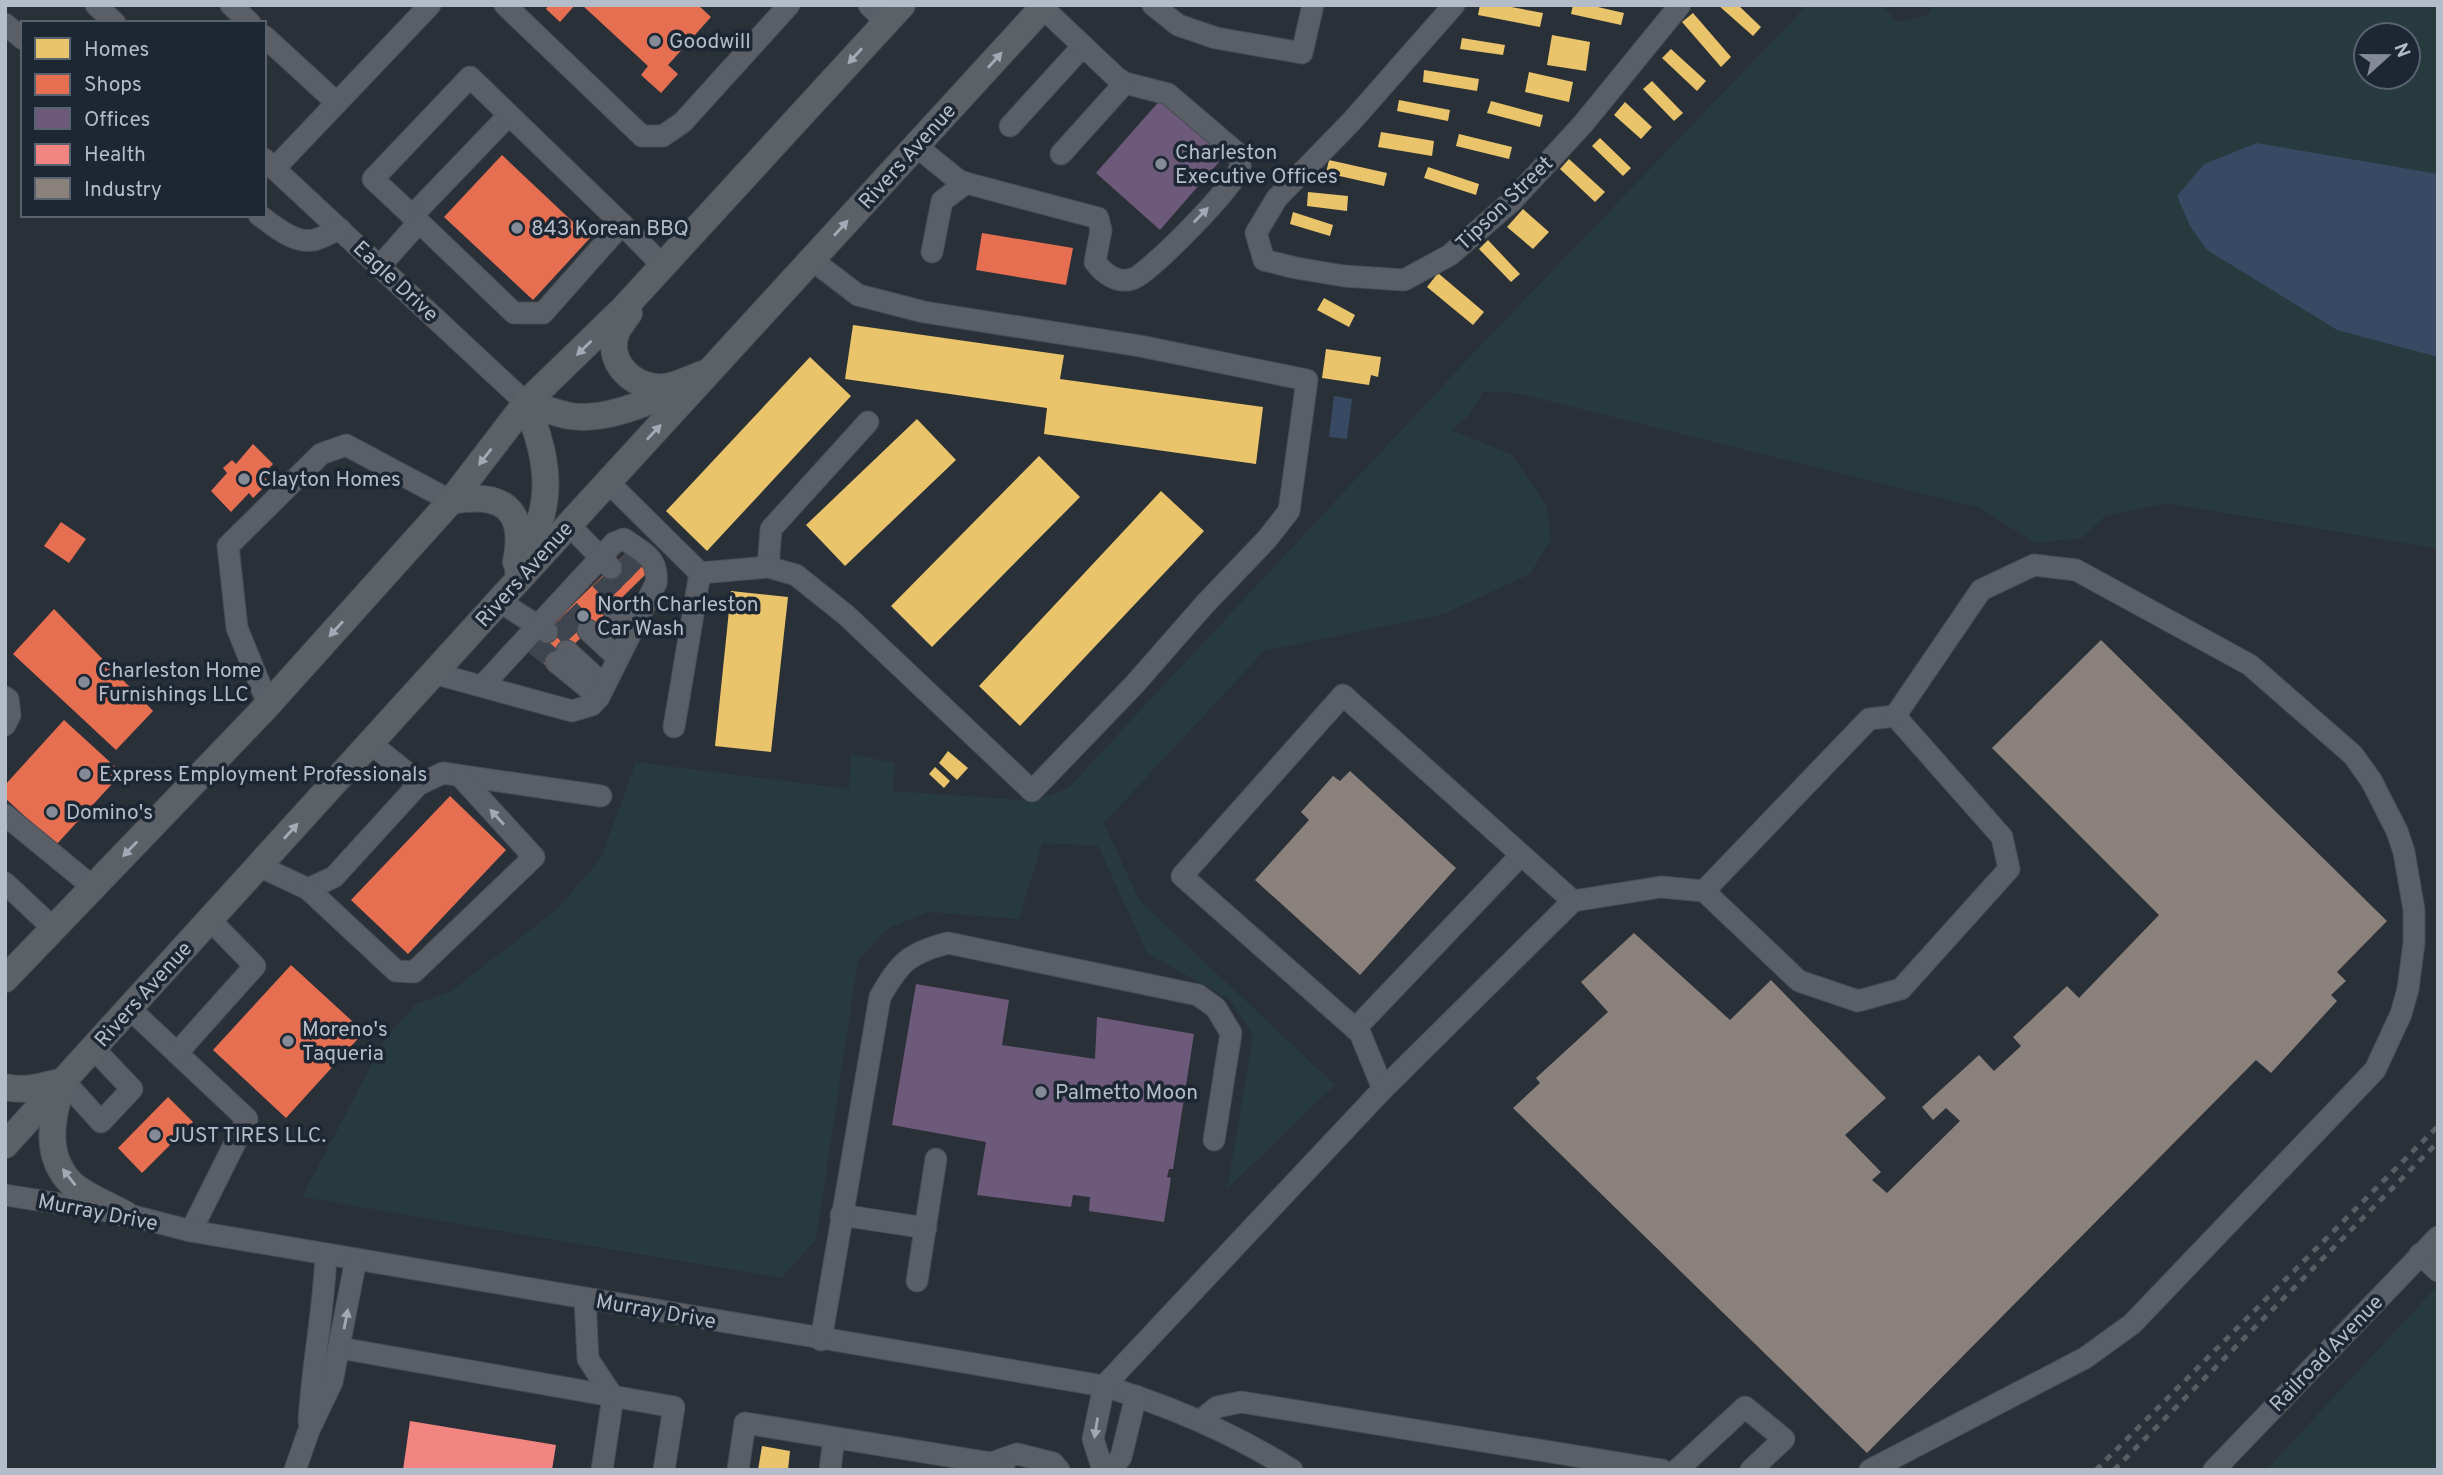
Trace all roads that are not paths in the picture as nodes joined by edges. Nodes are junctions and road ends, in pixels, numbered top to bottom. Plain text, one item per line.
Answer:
1 (96, 5) edge
2 (231, 5) edge
3 (430, 5) edge
4 (505, 5) edge
5 (789, 5) edge
6 (1153, 5) edge
7 (1313, 5) edge
8 (1454, 5) edge
9 (1680, 5) edge
10 (1044, 7) edge
11 (886, 11) edge
12 (1181, 15) edge
13 (113, 21) edge
14 (248, 21) edge
15 (5, 24) edge
16 (21, 37) edge
17 (266, 38) edge
18 (1083, 46) junction
19 (1125, 83) junction
20 (337, 103) junction
21 (509, 115) junction
22 (1010, 126) dead end
23 (916, 146) junction
24 (1061, 154) dead end
25 (269, 164) edge
26 (966, 183) junction
27 (262, 217) edge
28 (416, 219) junction
29 (622, 224) junction
30 (340, 229) junction
31 (932, 252) dead end
32 (812, 260) junction
33 (380, 266) junction
34 (657, 272) junction
35 (709, 372) junction
36 (526, 403) junction
37 (868, 422) dead end
38 (608, 482) junction
39 (451, 501) junction
40 (569, 525) junction
41 (768, 567) junction
42 (601, 568) junction
43 (700, 573) junction
44 (505, 595) junction
45 (547, 623) junction
46 (433, 673) junction
47 (608, 678) junction
48 (483, 685) junction
49 (5, 697) edge
50 (268, 704) junction
51 (1895, 716) junction
52 (5, 725) edge
53 (674, 727) dead end
54 (370, 743) junction
55 (460, 776) junction
56 (418, 785) junction
57 (601, 796) dead end
58 (5, 814) edge
59 (1521, 855) junction
60 (259, 866) junction
61 (5, 883) edge
62 (93, 887) junction
63 (307, 888) junction
64 (1704, 891) junction
65 (1573, 901) junction
66 (209, 920) junction
67 (53, 928) junction
68 (5, 979) edge
69 (130, 1008) junction
70 (1355, 1029) junction
71 (93, 1048) junction
72 (177, 1053) junction
73 (64, 1081) junction
74 (5, 1087) edge
75 (1383, 1088) junction
76 (1214, 1140) dead end
77 (5, 1145) edge
78 (936, 1159) dead end
79 (5, 1195) edge
80 (125, 1214) junction
81 (841, 1215) junction
82 (926, 1228) junction
83 (191, 1231) junction
84 (2438, 1237) edge
85 (326, 1254) junction
86 (2420, 1254) junction
87 (356, 1259) junction
88 (2438, 1271) edge
89 (917, 1281) dead end
90 (585, 1299) junction
91 (821, 1340) junction
92 (340, 1348) junction
93 (1104, 1386) junction
94 (613, 1396) junction
95 (1136, 1396) junction
96 (1200, 1421) junction
97 (309, 1430) junction
98 (834, 1438) junction
99 (1034, 1464) edge
100 (1580, 1464) edge
101 (998, 1466) edge
102 (295, 1470) edge
103 (602, 1470) edge
104 (664, 1470) edge
105 (738, 1470) edge
106 (830, 1470) edge
107 (1059, 1470) edge
108 (1103, 1470) edge
109 (1111, 1470) edge
110 (1292, 1470) edge
111 (1662, 1470) edge
112 (1677, 1470) edge
113 (1751, 1470) edge
114 (1870, 1470) edge
115 (2214, 1470) edge

1 - 13 street
2 - 14 street
3 - 20 street
4 - 5 street
6 - 12 street
7 - 12 street
8 - 9 street, Tipson Street
10 - 18 street
23 -> 10 main road, Rivers Avenue
11 -> 34 main road
15 - 16 street
17 - 20 street
18 - 19 street
18 - 22 street
19 - 24 street
26 -> 19 street
20 - 25 street
21 - 28 street
21 - 28 street
21 - 29 street
23 - 26 street
32 -> 23 main road, Rivers Avenue
25 - 30 street, Eagle Drive
26 - 31 street
27 - 30 street
28 - 29 street
28 - 33 street
29 - 34 street
30 - 33 street, Eagle Drive
32 - 35 main road, Rivers Avenue
32 - 41 street
33 - 36 street, Eagle Drive
34 - 35 main road
34 -> 36 main road
35 - 36 main road
38 -> 35 main road, Rivers Avenue
36 -> 39 main road
36 - 44 main road
37 - 41 street
38 - 40 main road, Rivers Avenue
38 - 43 street
39 - 44 main road
39 -> 50 main road
39 - 50 street
40 - 42 street
40 - 44 main road, Rivers Avenue
41 - 43 street
42 - 45 street
42 - 47 street
43 - 53 street
44 - 45 street
44 - 46 main road, Rivers Avenue
45 - 48 street
46 - 48 street
46 - 54 main road, Rivers Avenue
47 - 47 street
47 - 48 street
49 - 52 street
50 -> 62 main road
51 - 64 street
51 - 64 street
51 - 114 street
54 - 56 street
60 -> 54 main road, Rivers Avenue
55 - 56 street
55 - 57 street
63 -> 55 street
56 - 63 street
58 - 62 street
59 - 65 street
59 - 70 street
59 - 70 street
60 - 63 street
60 - 66 main road, Rivers Avenue
61 - 67 street
62 - 67 main road
64 - 65 street
65 - 75 street
66 - 69 main road, Rivers Avenue
66 - 72 street
67 - 68 main road
69 - 71 main road, Rivers Avenue
69 - 72 street
70 - 75 street
71 - 73 main road, Rivers Avenue
71 - 73 street
72 - 83 street
73 - 74 main road
73 - 77 main road, Rivers Avenue
80 -> 73 main road
75 - 93 street
76 - 81 street
78 - 82 street
79 - 80 street, Murray Drive
80 - 83 street, Murray Drive
81 - 82 street
81 - 91 street
82 - 89 street
83 - 85 street, Murray Drive
84 - 86 street, Railroad Avenue
85 - 87 street, Murray Drive
85 - 97 street
86 - 88 street
86 - 115 street, Railroad Avenue
87 - 90 street, Murray Drive
92 -> 87 street
90 - 91 street, Murray Drive
90 - 94 street
91 - 93 street, Murray Drive
92 - 94 street
92 - 97 street
93 - 95 street, Murray Drive
93 -> 108 street
94 - 103 street
94 - 104 street
95 - 96 street, Murray Drive
95 - 109 street
96 - 100 street
96 - 110 street, Murray Drive
97 - 102 street
98 - 101 street
98 - 105 street
98 - 106 street
99 - 101 street
99 - 107 street
100 - 111 street
112 - 113 street

